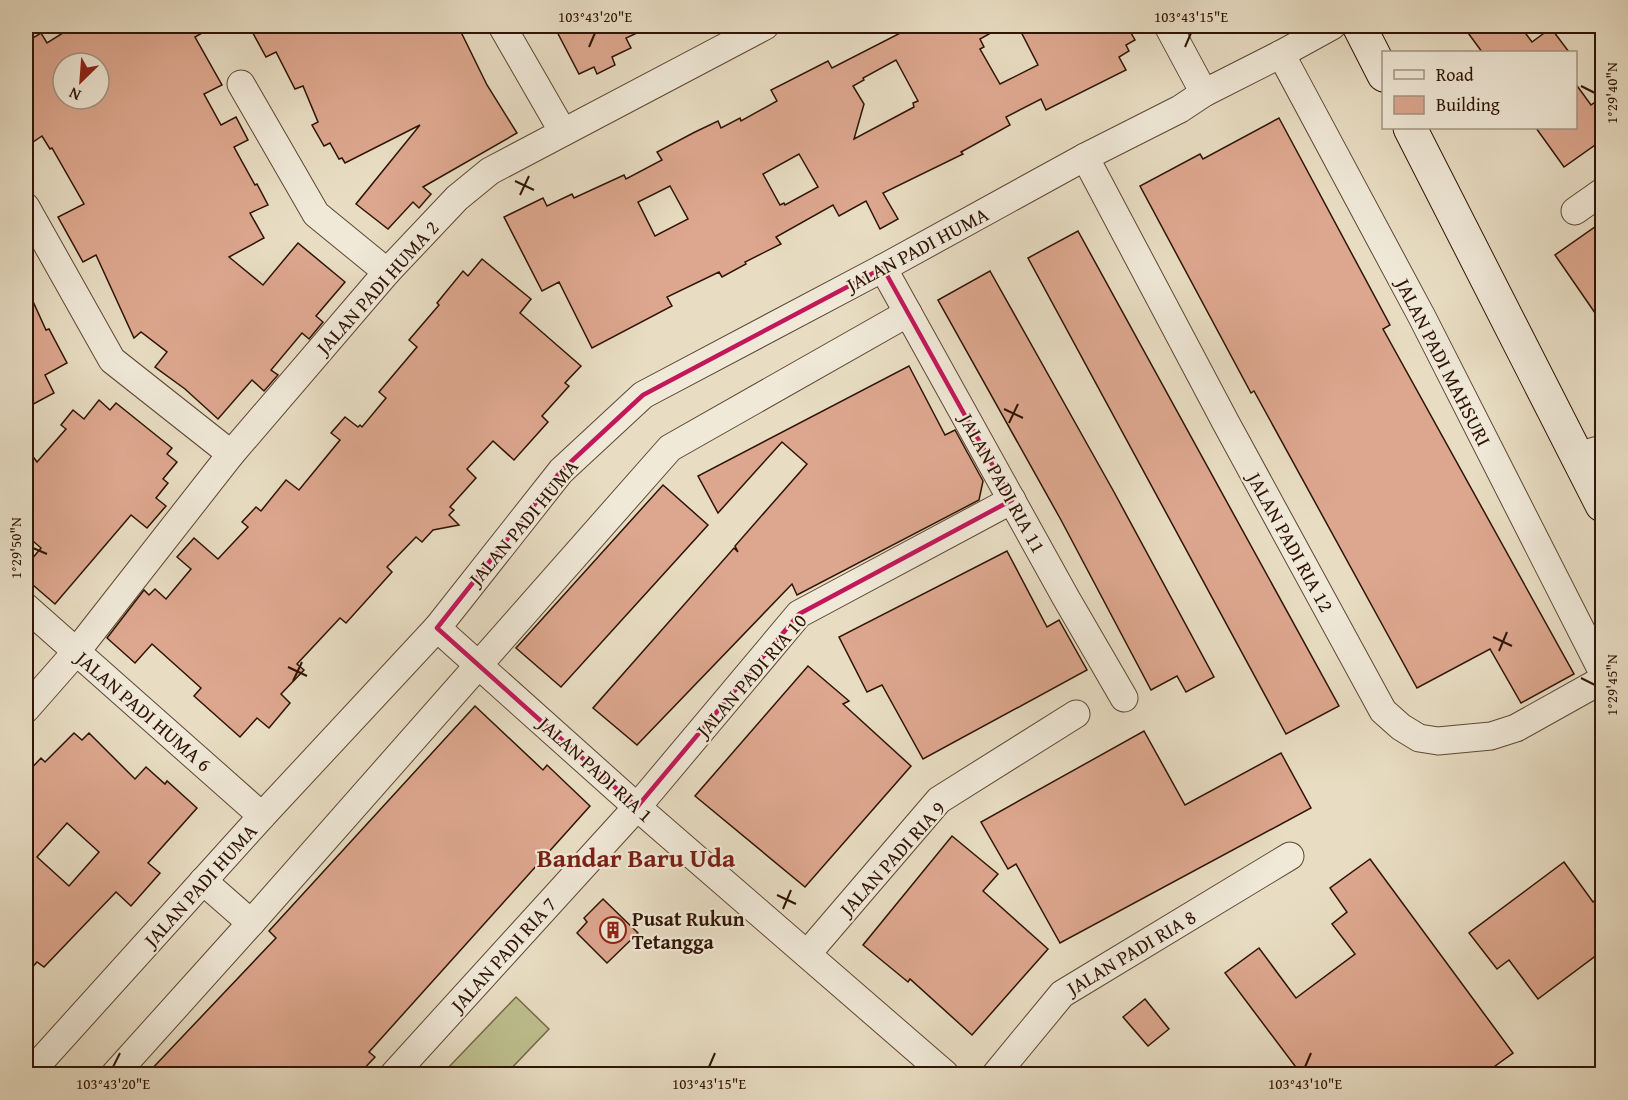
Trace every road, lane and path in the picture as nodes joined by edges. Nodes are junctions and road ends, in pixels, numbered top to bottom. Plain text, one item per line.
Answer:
1 (502, 26) edge
2 (765, 26) edge
3 (1168, 26) edge
4 (1332, 26) edge
5 (1359, 26) edge
6 (1281, 54) junction
7 (1382, 73) edge
8 (241, 84) dead end
9 (1204, 93) junction
10 (1411, 129) edge
11 (563, 132) junction
12 (1085, 157) junction
13 (1602, 192) edge
14 (26, 207) edge
15 (1575, 212) dead end
16 (883, 268) junction
17 (387, 272) junction
18 (908, 313) junction
19 (1590, 453) edge
20 (231, 454) junction
21 (1012, 500) junction
22 (1602, 505) edge
23 (26, 607) edge
24 (437, 628) junction
25 (76, 652) junction
26 (479, 665) junction
27 (1602, 671) edge
28 (1602, 680) edge
29 (1124, 698) dead end
30 (26, 709) edge
31 (1076, 714) dead end
32 (637, 807) junction
33 (262, 816) junction
34 (1290, 855) dead end
35 (203, 880) junction
36 (251, 924) junction
37 (807, 954) junction
38 (29, 1074) edge
39 (115, 1074) edge
40 (394, 1074) edge
41 (945, 1074) edge
42 (996, 1074) edge

1 - 11 street
2 - 11 street, JALAN PADI HUMA 2
3 - 9 street
4 - 6 street, JALAN PADI HUMA
5 - 7 main road
6 - 9 street, JALAN PADI HUMA
6 - 27 street, JALAN PADI MAHSURI
8 - 17 street
9 - 12 street, JALAN PADI HUMA
10 - 19 main road
11 - 17 street, JALAN PADI HUMA 2
12 - 16 street, JALAN PADI HUMA
12 - 28 street, JALAN PADI RIA 12
13 - 15 street
14 - 20 street
16 - 18 street, JALAN PADI RIA 11
16 - 24 street, JALAN PADI HUMA
17 - 20 street, JALAN PADI HUMA 2
18 - 21 street, JALAN PADI RIA 11
18 - 26 street
19 - 22 main road
20 - 25 street, JALAN PADI HUMA 2
21 - 29 street, JALAN PADI RIA 11
21 - 32 street, JALAN PADI RIA 10
23 - 25 street, JALAN PADI HUMA 6
24 - 26 street, JALAN PADI RIA 1
24 - 33 street, JALAN PADI HUMA
25 - 30 street, JALAN PADI HUMA 2
25 - 33 street, JALAN PADI HUMA 6
26 - 32 street, JALAN PADI RIA 1
26 - 36 street
31 - 37 street, JALAN PADI RIA 9
32 - 37 street, JALAN PADI RIA 1
32 - 40 street, JALAN PADI RIA 7
33 - 35 street, JALAN PADI HUMA
34 - 42 street, JALAN PADI RIA 8
35 - 36 street
35 - 38 street, JALAN PADI HUMA
36 - 39 street
37 - 41 street, JALAN PADI RIA 1

